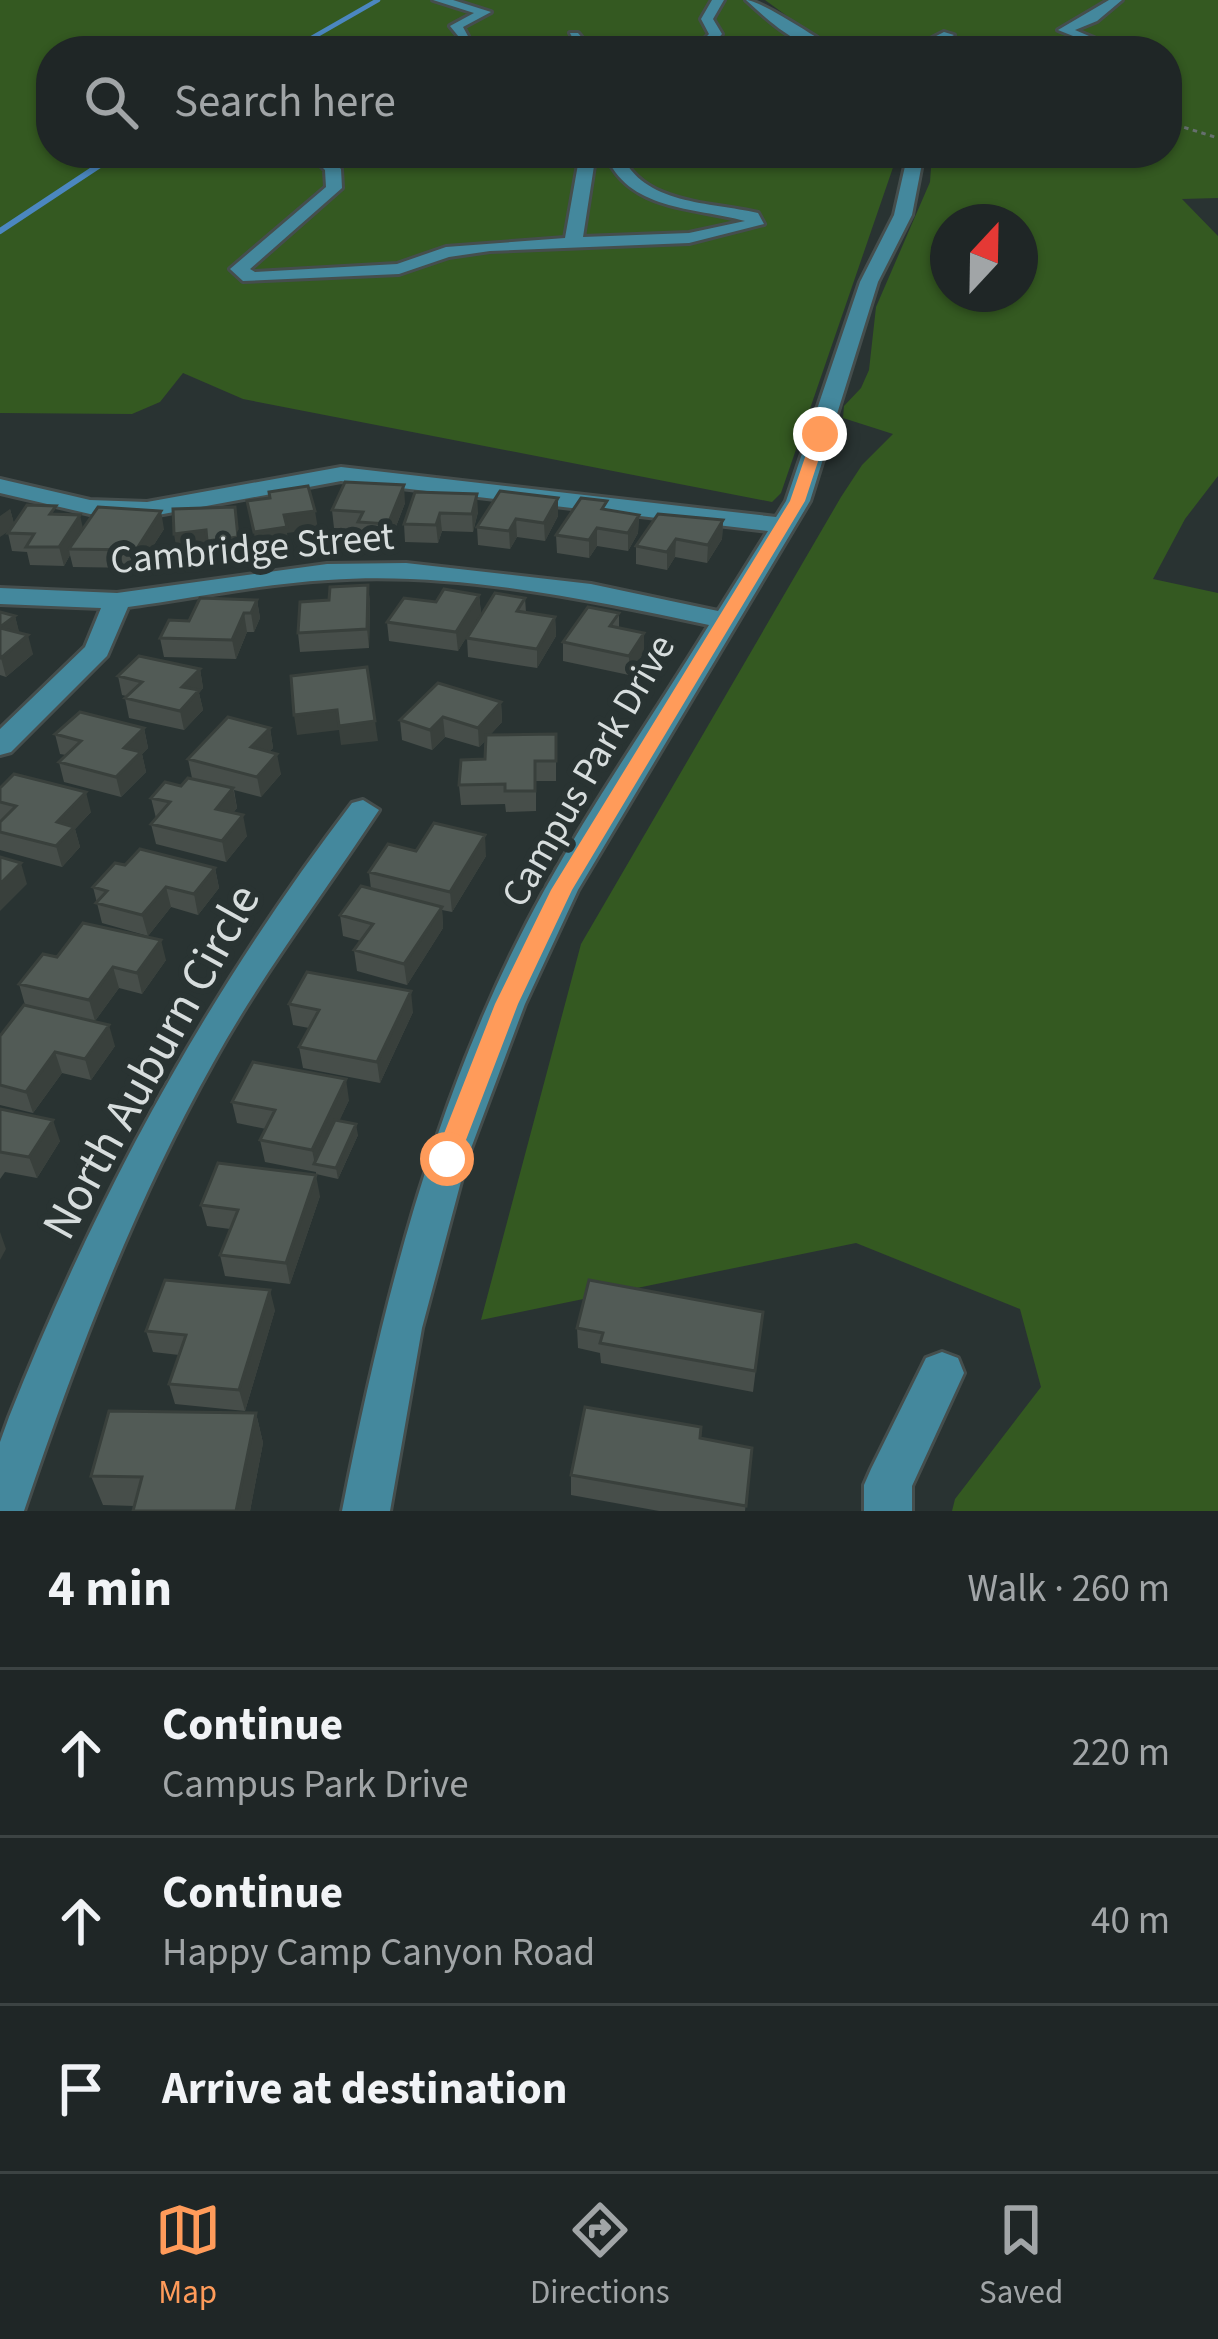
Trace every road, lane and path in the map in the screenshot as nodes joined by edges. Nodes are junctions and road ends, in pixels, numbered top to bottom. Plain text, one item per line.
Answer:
1 (440, 0) edge
2 (718, 0) edge
3 (752, 0) edge
4 (1117, 0) edge
5 (462, 36) edge
6 (714, 36) edge
7 (799, 36) edge
8 (1077, 36) edge
9 (1182, 127) edge
10 (1218, 138) edge
11 (331, 168) edge
12 (586, 168) edge
13 (618, 168) edge
14 (913, 168) edge
15 (573, 243) junction
16 (0, 486) edge
17 (790, 513) junction
18 (0, 596) edge
19 (117, 601) junction
20 (723, 620) junction
21 (0, 746) edge
22 (363, 810) dead end
23 (942, 1373) dead end
24 (0, 1510) edge
25 (366, 1511) edge
26 (888, 1511) edge

1 - 5 street
2 - 6 street
3 - 7 street
4 - 8 street
9 - 10 path
11 - 15 street
12 - 15 street
13 - 15 street
14 - 17 street, Campus Park Drive
16 - 17 street
17 - 20 street, Campus Park Drive
18 - 19 street, Cambridge Street
19 - 20 street, Cambridge Street
19 - 21 street
20 - 25 street, Campus Park Drive
22 - 24 street, North Auburn Circle
23 - 26 street

